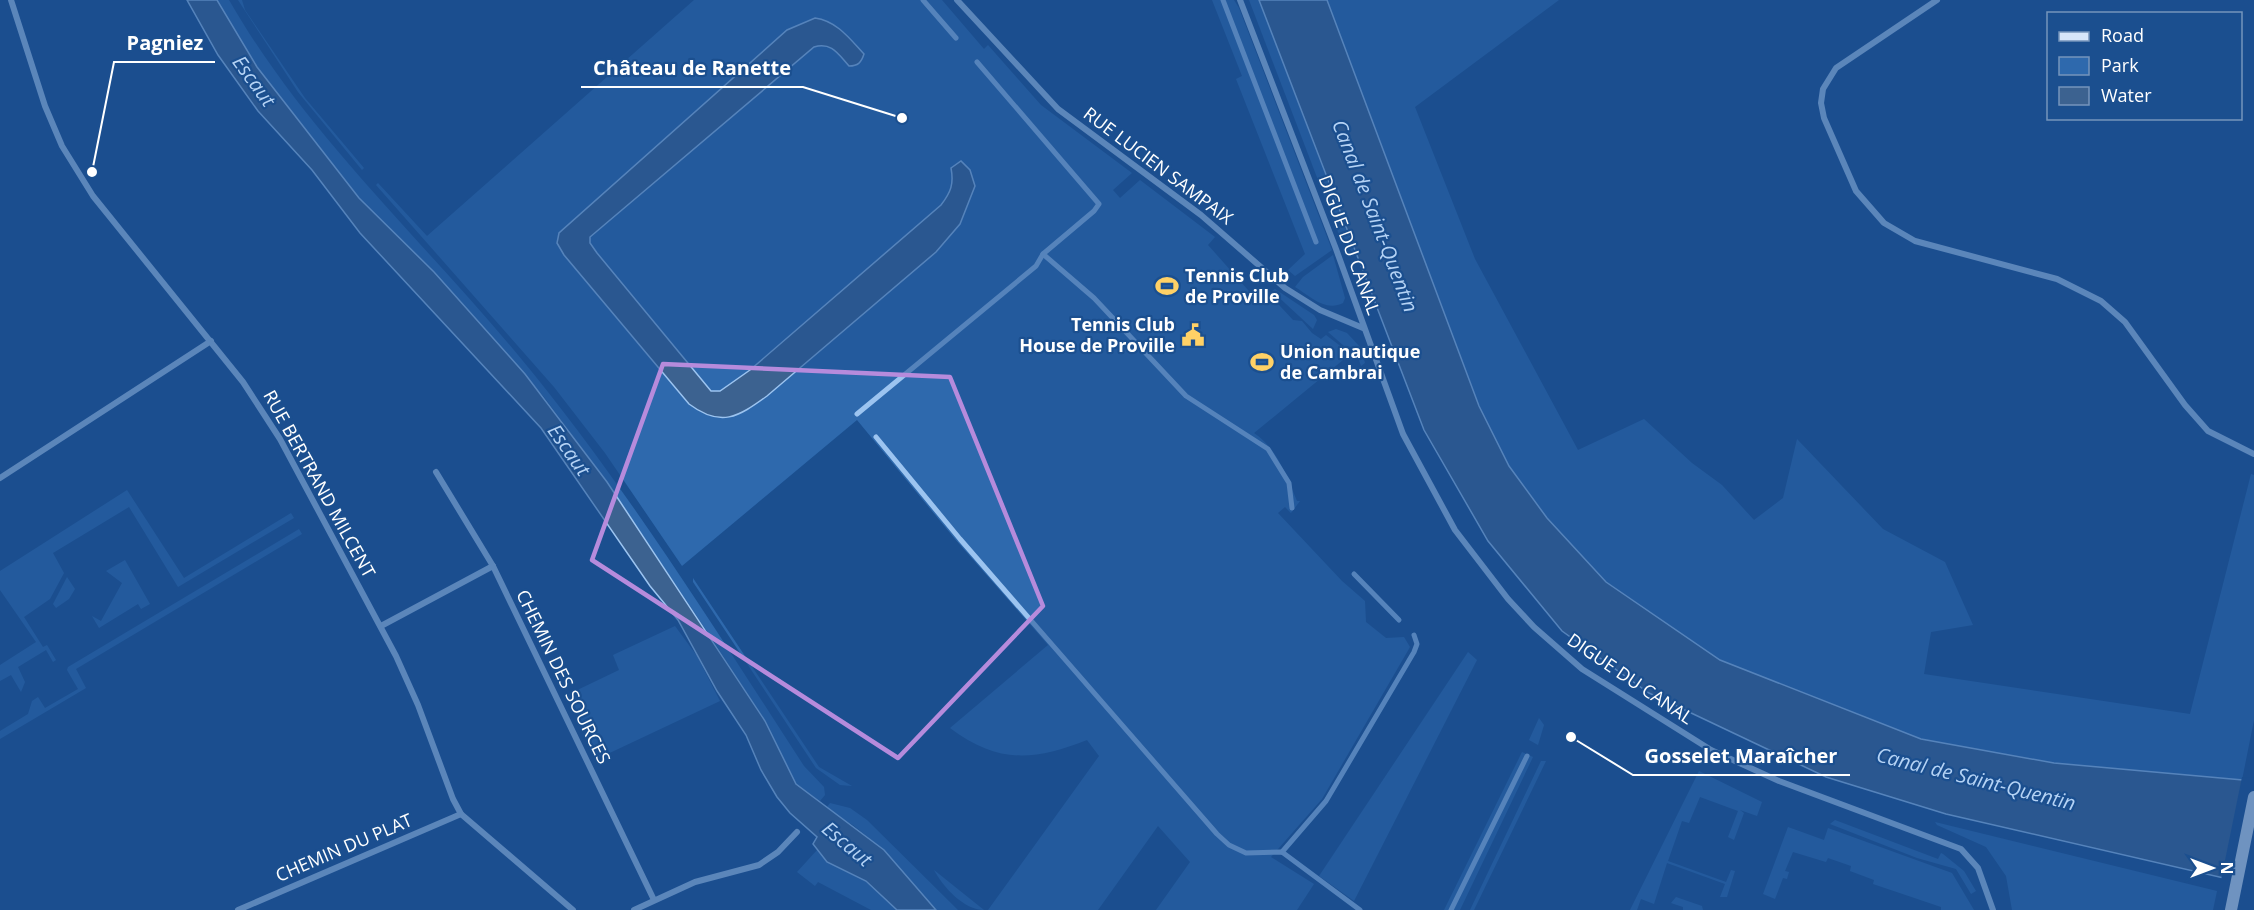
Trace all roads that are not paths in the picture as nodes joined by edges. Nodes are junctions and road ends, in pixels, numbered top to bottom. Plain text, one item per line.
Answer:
1 (11, 0) edge
2 (957, 0) edge
3 (1240, 0) edge
4 (1937, 0) edge
5 (1363, 327) junction
6 (211, 341) junction
7 (2254, 454) edge
8 (436, 472) dead end
9 (0, 477) edge
10 (493, 566) junction
11 (381, 626) junction
12 (2254, 797) edge
13 (461, 814) junction
14 (796, 832) dead end
15 (654, 900) junction
16 (238, 910) edge
17 (573, 910) edge
18 (634, 910) edge
19 (1993, 910) edge
20 (2231, 910) edge

1 - 6 street, RUE BERTRAND MILCENT
2 - 5 street, RUE LUCIEN SAMPAIX
3 - 5 street, DIGUE DU CANAL
4 - 7 street
5 - 19 street, DIGUE DU CANAL
6 - 9 street
6 - 11 street, RUE BERTRAND MILCENT
8 - 10 street, CHEMIN DES SOURCES
10 - 11 street
10 - 15 street, CHEMIN DES SOURCES
11 - 13 street, RUE BERTRAND MILCENT
12 - 20 main road
13 - 16 street, CHEMIN DU PLAT
13 - 17 street, RUE BERTRAND MILCENT
14 - 15 street
15 - 18 street

